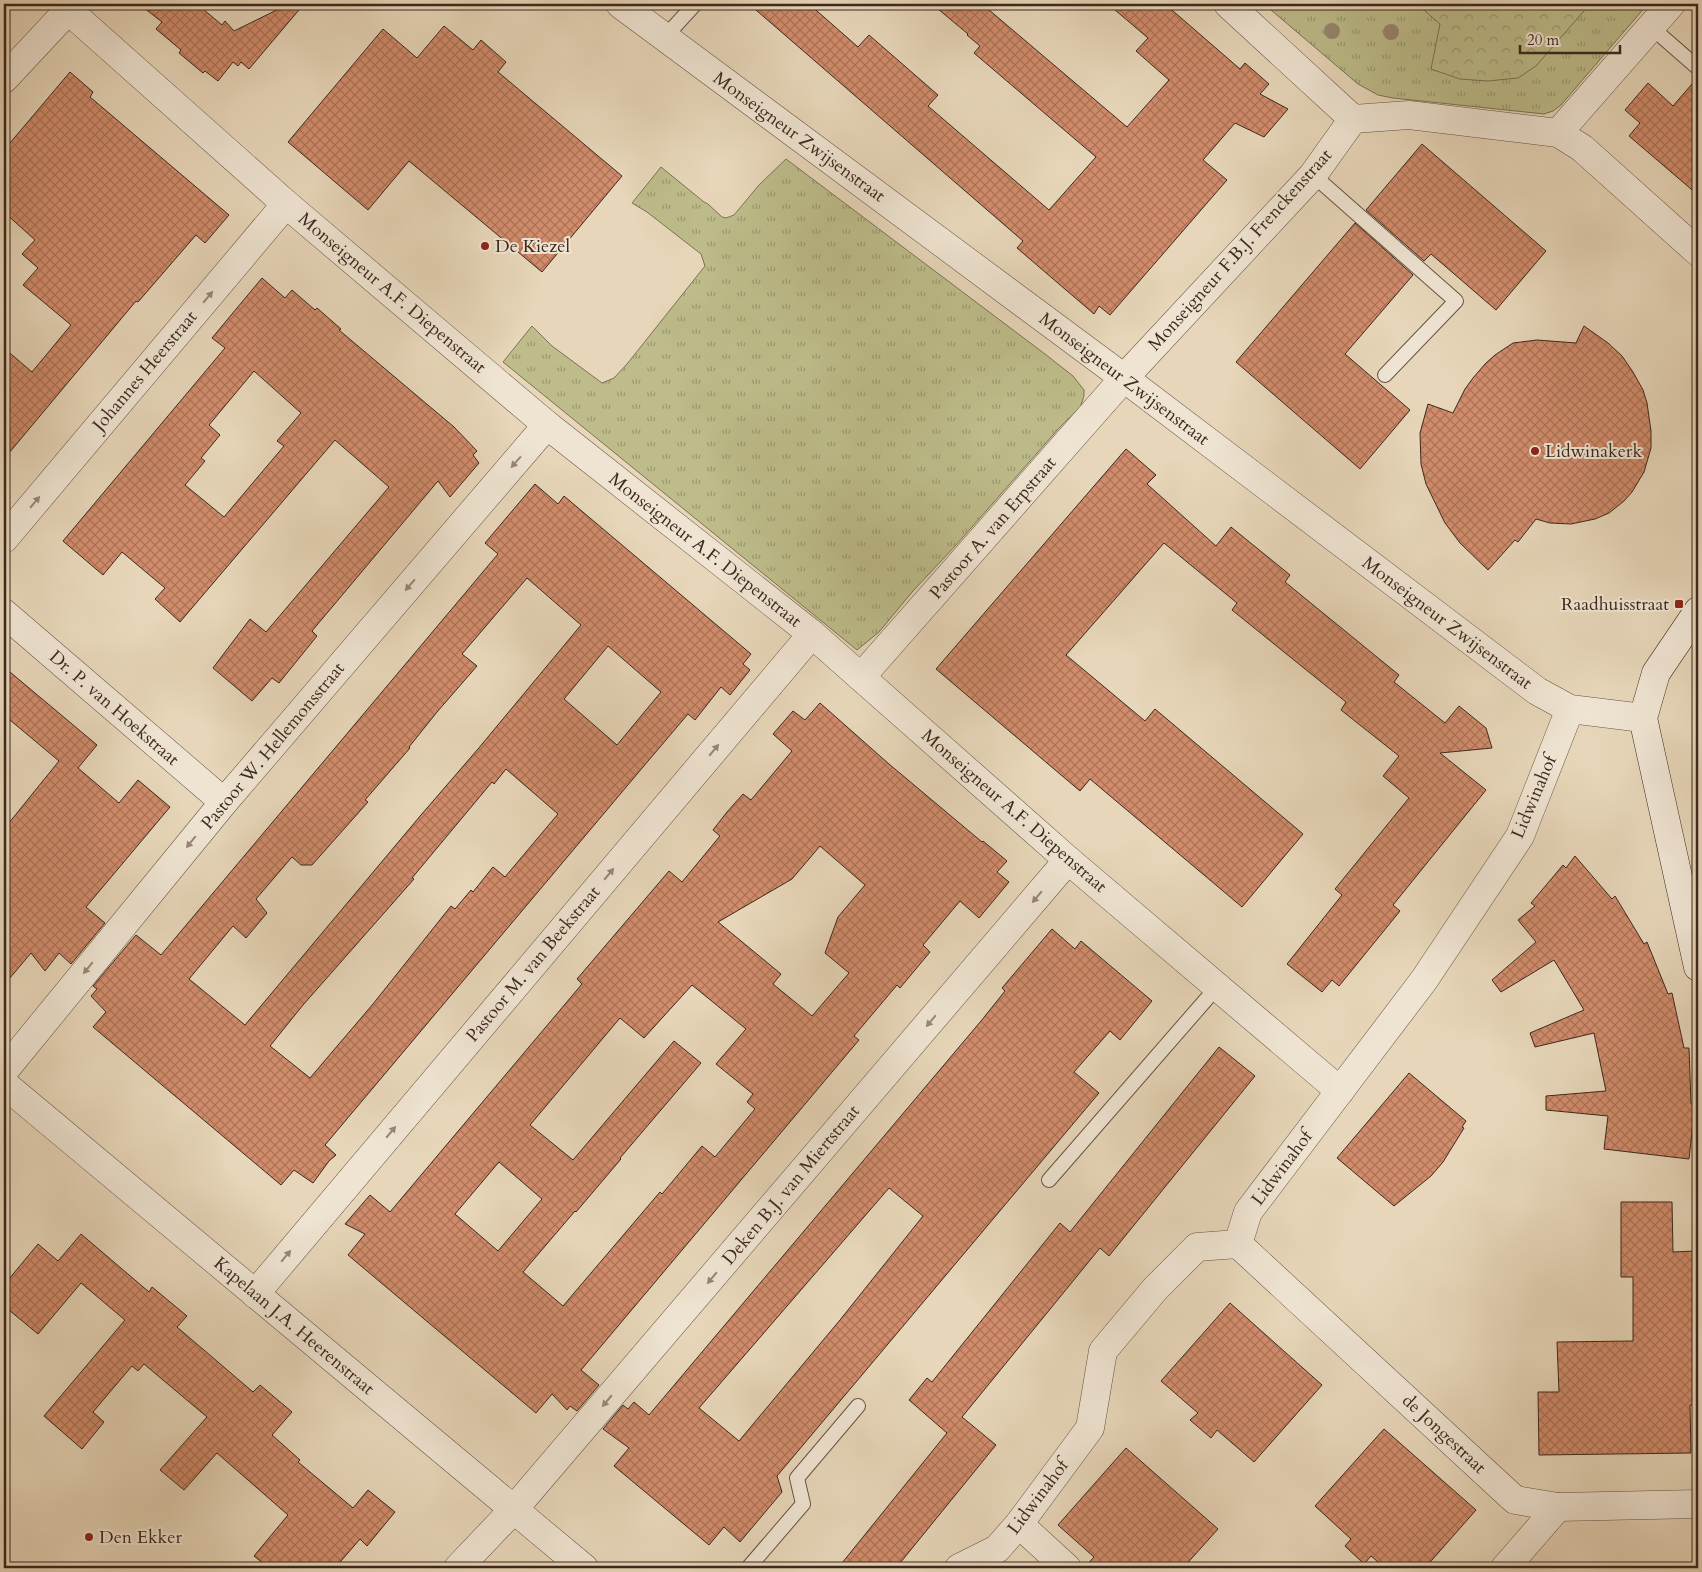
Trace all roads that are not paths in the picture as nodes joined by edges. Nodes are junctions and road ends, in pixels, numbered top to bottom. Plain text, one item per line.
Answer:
1 (620, 4) edge
2 (694, 4) edge
3 (1228, 4) edge
4 (1671, 4) edge
5 (71, 7) edge
6 (1651, 27) junction
7 (664, 38) junction
8 (1698, 68) edge
9 (4, 79) edge
10 (1353, 119) junction
11 (1558, 134) junction
12 (1313, 175) junction
13 (286, 204) junction
14 (1698, 252) edge
15 (1385, 375) dead end
16 (1124, 378) junction
17 (547, 425) junction
18 (4, 539) edge
19 (1698, 611) edge
20 (4, 613) edge
21 (812, 634) junction
22 (861, 677) junction
23 (1570, 709) junction
24 (1643, 718) junction
25 (224, 802) junction
26 (1068, 860) junction
27 (1698, 967) edge
28 (1217, 987) junction
29 (4, 1071) edge
30 (4, 1084) edge
31 (1340, 1091) junction
32 (1049, 1180) dead end
33 (1238, 1244) junction
34 (255, 1294) junction
35 (858, 1406) dead end
36 (1698, 1504) edge
37 (1558, 1507) junction
38 (514, 1510) junction
39 (1019, 1524) junction
40 (458, 1568) edge
41 (584, 1568) edge
42 (748, 1568) edge
43 (958, 1568) edge
44 (1067, 1568) edge
45 (1505, 1568) edge

1 - 7 street, Monseigneur Zwijsenstraat
2 - 7 lane
3 - 10 street
4 - 6 street
5 - 9 street
5 - 13 street, Monseigneur A.F. Diepenstraat
6 - 8 lane
6 - 11 street
7 - 16 street, Monseigneur Zwijsenstraat
10 - 11 street
10 - 12 street, Monseigneur F.B.J. Frenckenstraat
11 - 14 street
12 - 15 lane
12 - 16 street, Monseigneur F.B.J. Frenckenstraat
13 - 17 street, Monseigneur A.F. Diepenstraat
18 -> 13 street, Johannes Heerstraat
16 - 22 street, Pastoor A. van Erpstraat
16 - 23 street, Monseigneur Zwijsenstraat
17 - 21 street, Monseigneur A.F. Diepenstraat
17 -> 25 street, Pastoor W. Hellemonsstraat
19 - 24 street
20 - 25 street, Dr. P. van Hoekstraat
21 - 22 street, Monseigneur A.F. Diepenstraat
34 -> 21 street, Pastoor M. van Beekstraat
22 - 26 street, Monseigneur A.F. Diepenstraat
23 - 24 street, Monseigneur Zwijsenstraat
23 - 31 street, Lidwinahof
24 - 27 street
25 -> 29 street, Pastoor W. Hellemonsstraat
26 - 28 street, Monseigneur A.F. Diepenstraat
26 -> 38 street, Deken B.J. van Miertstraat
28 - 31 street, Monseigneur A.F. Diepenstraat
28 - 32 lane
30 - 34 street, Kapelaan J.A. Heerenstraat
31 - 33 street, Lidwinahof
33 - 37 street, de Jongestraat
33 - 39 street, Lidwinahof
34 - 38 street, Kapelaan J.A. Heerenstraat
35 - 42 lane
36 - 37 street, de Jongestraat
37 - 45 street
38 - 40 street
38 - 41 street, Kapelaan J.A. Heerenstraat
39 - 43 street, Lidwinahof
39 - 44 street

